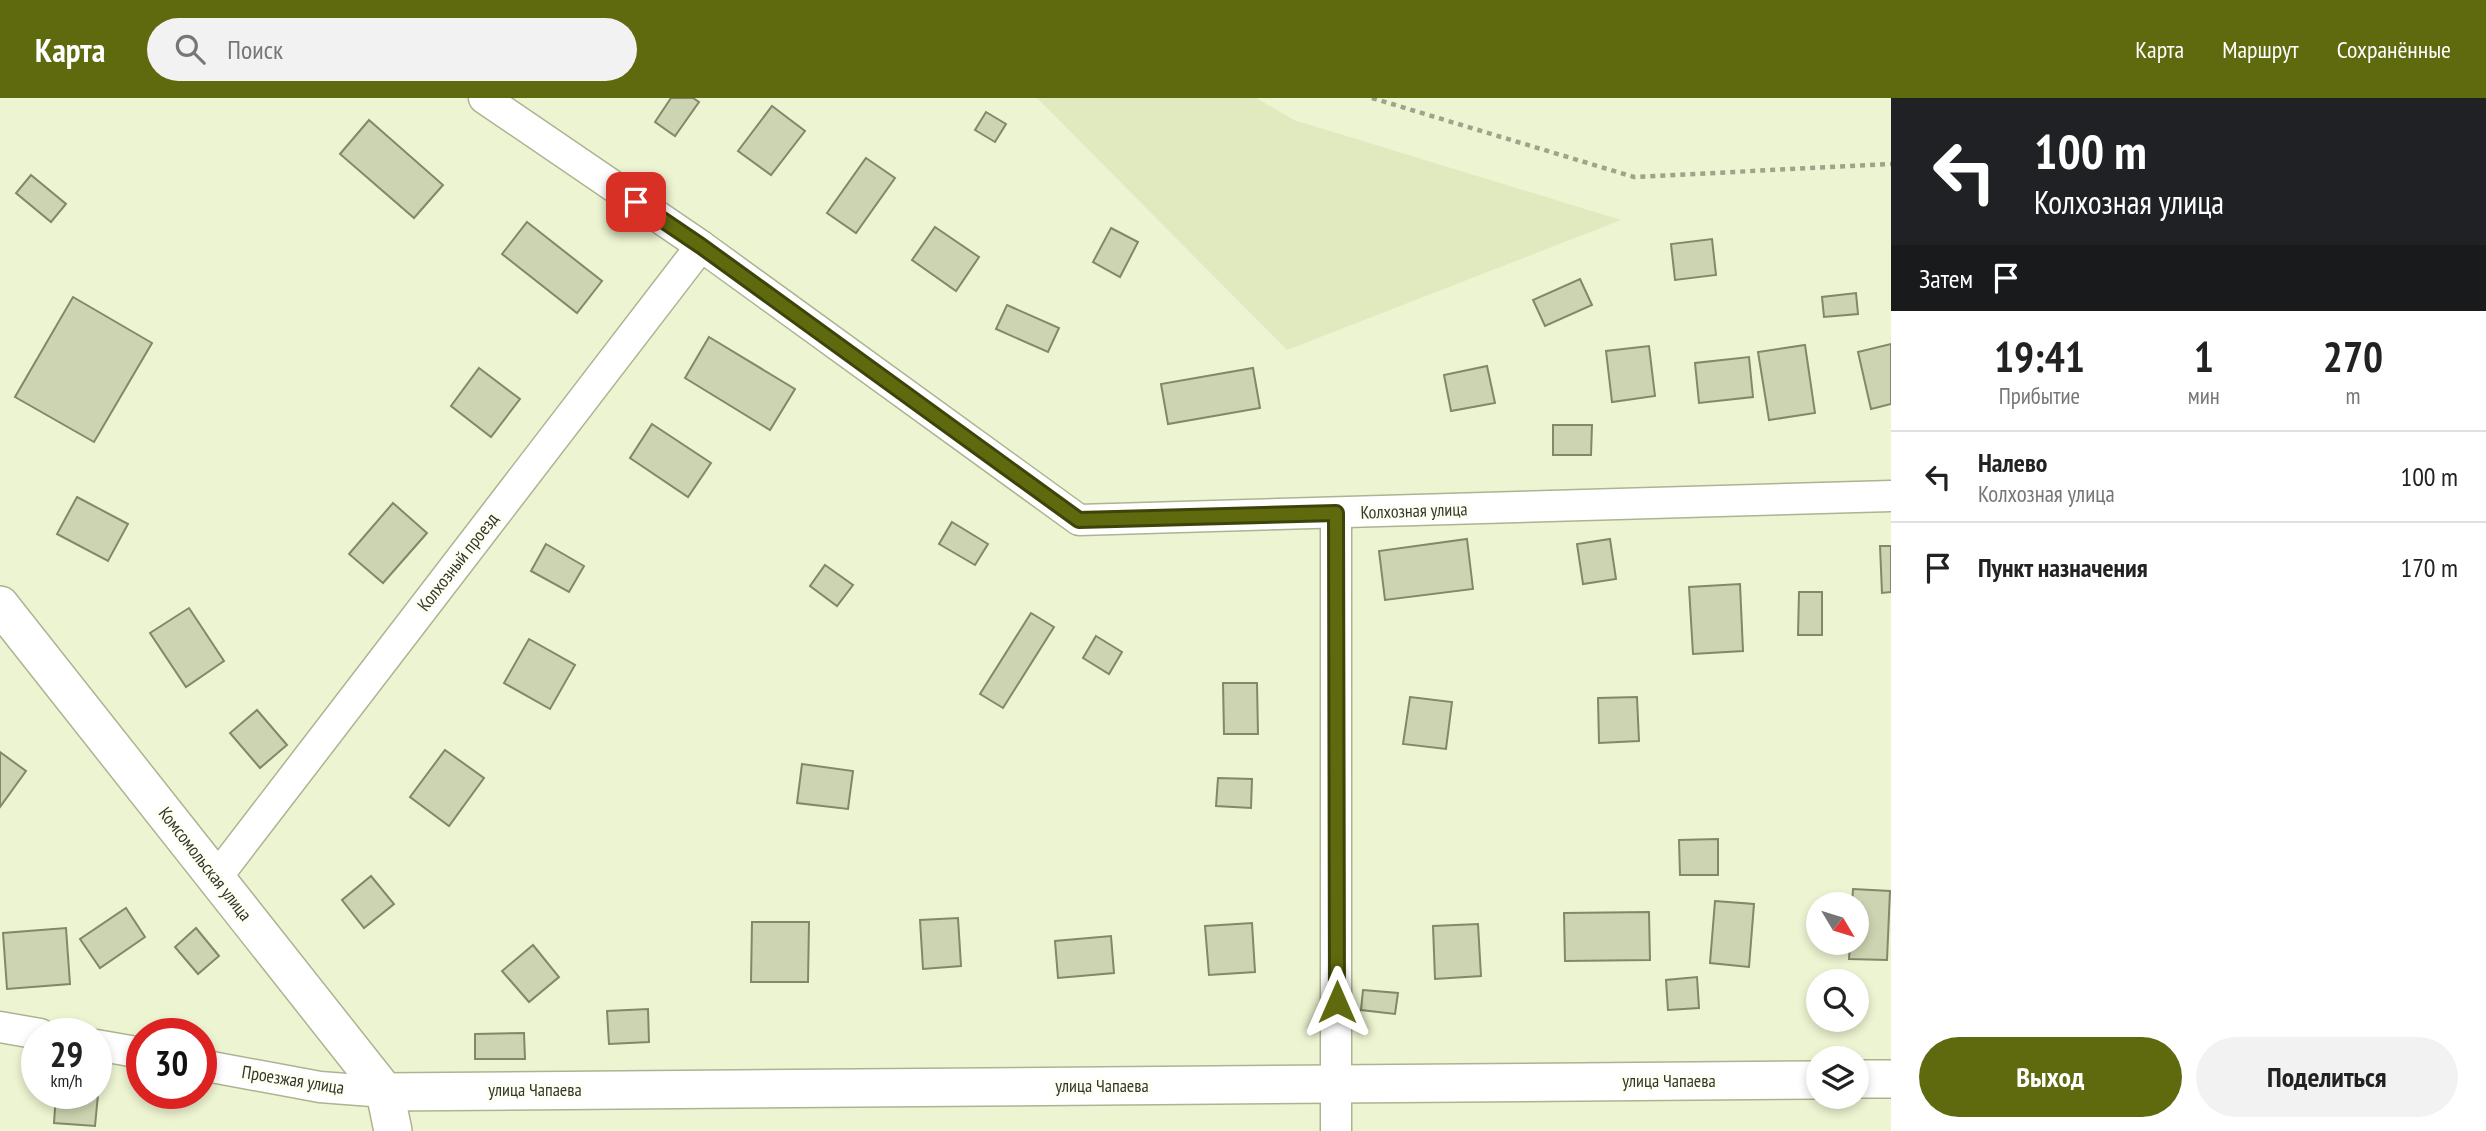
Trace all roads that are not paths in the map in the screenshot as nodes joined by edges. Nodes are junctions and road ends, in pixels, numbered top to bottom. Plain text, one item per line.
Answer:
1 (484, 98) edge
2 (701, 246) junction
3 (1891, 496) edge
4 (1336, 513) junction
5 (0, 605) edge
6 (216, 878) junction
7 (0, 1027) edge
8 (21, 1031) edge
9 (217, 1068) edge
10 (1869, 1079) edge
11 (1891, 1079) edge
12 (1806, 1080) edge
13 (1337, 1084) junction
14 (385, 1092) junction
15 (393, 1131) edge
16 (1336, 1131) edge

1 - 2 street, Колхозная улица
2 - 4 street, Колхозная улица
2 - 6 street, Колхозный проезд
3 - 4 street, Колхозная улица
4 - 13 street
5 - 6 street, Комсомольская улица
6 - 14 street, Комсомольская улица
7 - 8 street
9 - 14 street, Проезжая улица
10 - 11 street
12 - 13 street, улица Чапаева
13 - 14 street, улица Чапаева
13 - 16 street
14 - 15 street, Комсомольская улица

